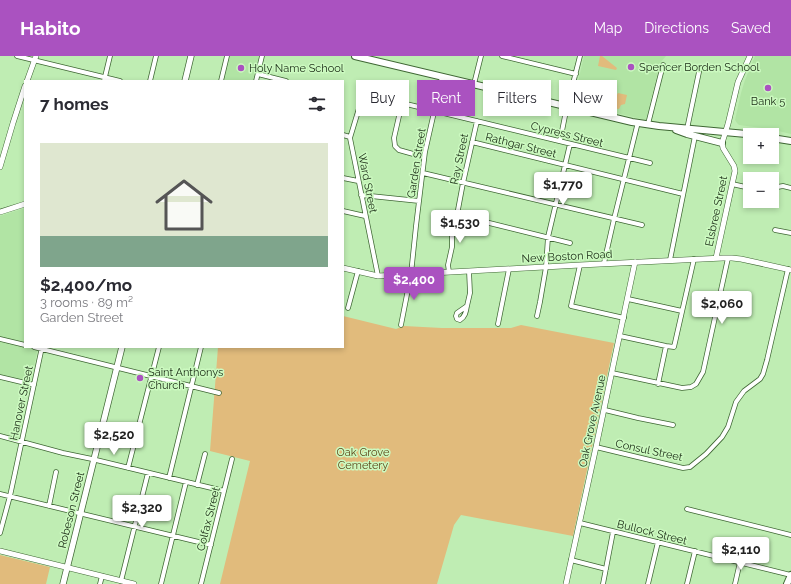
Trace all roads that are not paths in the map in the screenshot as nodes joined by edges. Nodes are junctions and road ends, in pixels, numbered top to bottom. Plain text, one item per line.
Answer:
1 (17, 56) edge
2 (110, 56) edge
3 (156, 56) edge
4 (191, 56) edge
5 (227, 56) edge
6 (262, 56) edge
7 (356, 56) edge
8 (481, 56) edge
9 (502, 56) edge
10 (580, 56) edge
11 (750, 56) edge
12 (35, 58) edge
13 (662, 66) dead end
14 (699, 72) dead end
15 (258, 74) junction
16 (576, 74) junction
17 (442, 77) junction
18 (104, 79) edge
19 (27, 80) edge
20 (150, 80) edge
21 (185, 80) edge
22 (221, 80) edge
23 (256, 80) edge
24 (282, 80) edge
25 (441, 80) edge
26 (456, 80) edge
27 (475, 80) edge
28 (574, 80) edge
29 (475, 84) edge
30 (24, 89) edge
31 (559, 104) edge
32 (357, 116) edge
33 (399, 116) edge
34 (433, 116) edge
35 (456, 116) edge
36 (566, 116) edge
37 (612, 116) edge
38 (477, 121) junction
39 (638, 122) junction
40 (648, 124) junction
41 (665, 127) junction
42 (687, 129) junction
43 (726, 132) junction
44 (743, 134) edge
45 (344, 135) edge
46 (696, 136) junction
47 (350, 138) junction
48 (779, 139) edge
49 (560, 141) junction
50 (791, 141) edge
51 (472, 142) junction
52 (722, 143) junction
53 (570, 144) junction
54 (2, 150) edge
55 (424, 157) junction
56 (629, 158) junction
57 (650, 163) dead end
58 (566, 165) junction
59 (0, 167) edge
60 (423, 173) junction
61 (344, 178) edge
62 (624, 180) junction
63 (358, 181) junction
64 (463, 183) junction
65 (732, 184) junction
66 (743, 186) edge
67 (779, 187) edge
68 (791, 188) edge
69 (683, 194) junction
70 (361, 196) junction
71 (419, 201) junction
72 (24, 204) edge
73 (555, 205) junction
74 (344, 211) edge
75 (0, 212) edge
76 (458, 215) junction
77 (365, 216) junction
78 (614, 219) junction
79 (642, 225) dead end
80 (775, 230) dead end
81 (791, 234) edge
82 (548, 237) junction
83 (570, 243) dead end
84 (716, 258) junction
85 (728, 258) junction
86 (694, 259) junction
87 (670, 260) junction
88 (636, 262) junction
89 (604, 263) junction
90 (580, 264) junction
91 (546, 267) junction
92 (344, 268) edge
93 (509, 269) junction
94 (790, 270) edge
95 (358, 271) junction
96 (468, 271) junction
97 (449, 272) junction
98 (411, 274) junction
99 (378, 276) junction
100 (628, 299) junction
101 (467, 306) dead end
102 (348, 308) dead end
103 (682, 311) junction
104 (537, 316) dead end
105 (624, 318) junction
106 (498, 324) dead end
107 (401, 325) dead end
108 (620, 336) junction
109 (0, 339) edge
110 (24, 345) edge
111 (666, 346) junction
112 (42, 348) edge
113 (122, 348) edge
114 (159, 348) edge
115 (201, 348) edge
116 (117, 367) junction
117 (612, 373) junction
118 (152, 376) junction
119 (0, 377) edge
120 (658, 384) junction
121 (34, 386) junction
122 (192, 386) junction
123 (219, 393) dead end
124 (604, 410) junction
125 (673, 425) dead end
126 (0, 436) edge
127 (22, 441) junction
128 (596, 447) junction
129 (205, 454) dead end
130 (93, 459) junction
131 (232, 459) dead end
132 (128, 468) junction
133 (56, 472) dead end
134 (148, 473) junction
135 (169, 478) junction
136 (186, 482) junction
137 (197, 485) junction
138 (224, 491) junction
139 (0, 494) edge
140 (10, 496) junction
141 (49, 506) junction
142 (687, 510) dead end
143 (81, 514) junction
144 (580, 524) junction
145 (134, 527) junction
146 (613, 532) junction
147 (0, 533) edge
148 (791, 535) edge
149 (173, 536) junction
150 (658, 542) junction
151 (211, 545) junction
152 (0, 551) edge
153 (695, 552) junction
154 (572, 560) junction
155 (740, 562) junction
156 (67, 567) junction
157 (606, 569) junction
158 (791, 575) edge
159 (102, 576) junction
160 (121, 581) junction
161 (63, 584) edge
162 (100, 584) edge
163 (134, 584) edge
164 (160, 584) edge
165 (201, 584) edge
166 (566, 584) edge
167 (603, 584) edge
168 (648, 584) edge
169 (687, 584) edge
170 (735, 584) edge
171 (787, 584) edge

1 - 12 street
2 - 18 street
3 - 20 street
4 - 21 main road
5 - 22 street
6 - 15 street
7 - 17 main road
8 - 27 street
9 - 16 street
10 - 16 street
11 - 43 street
12 - 18 street
12 - 19 street
13 - 40 street
14 - 42 street
15 - 23 street
15 - 24 street
16 - 28 street
17 - 25 street, Garden Street
17 - 26 main road
29 - 31 main road
30 - 54 street
32 - 47 street, Ward Street
33 - 55 street
34 - 55 street, Garden Street
35 - 38 street, Cypress Street
36 - 49 street
37 - 39 main road
38 - 49 street, Cypress Street
38 - 51 street, Ray Street
39 - 40 main road
39 - 56 street
40 - 41 main road
41 - 42 main road
41 - 46 main road
42 - 43 main road
43 - 44 main road
43 - 52 street
45 - 47 street
46 - 52 main road
46 - 69 street
47 - 63 street, Ward Street
48 - 50 main road
49 - 53 street, Cypress Street
51 - 58 street, Rathgar Street
51 - 64 street, Ray Street
52 - 65 street, Elsbree Street
53 - 56 street, Cypress Street
53 - 58 street
54 - 59 street
55 - 60 street, Garden Street
56 - 57 street, Cypress Street
56 - 62 street
58 - 62 street, Rathgar Street
58 - 73 street
60 - 64 street
60 - 71 street, Garden Street
61 - 63 street
62 - 69 street, Rathgar Street
62 - 78 street
63 - 70 street, Ward Street
64 - 73 street
64 - 76 street, Ray Street
65 - 66 street
65 - 84 street, Elsbree Street
67 - 68 street
69 - 87 street
70 - 71 street
70 - 77 street, Ward Street
71 - 98 street, Garden Street
72 - 75 street
73 - 78 street
73 - 82 street
74 - 77 street
76 - 82 street
76 - 97 street, Ray Street
77 - 99 street, Ward Street
78 - 79 street
78 - 89 street
80 - 81 street
82 - 83 street
82 - 91 street
84 - 85 street, New Boston Road
84 - 86 street, New Boston Road
85 - 94 street, New Boston Road
85 - 120 street
86 - 87 street, New Boston Road
86 - 103 street
87 - 88 street, New Boston Road
88 - 89 street, New Boston Road
88 - 100 street, Oak Grove Avenue
89 - 90 street, New Boston Road
90 - 91 street, New Boston Road
90 - 105 street
91 - 93 street, New Boston Road
91 - 104 street
92 - 95 street, New Boston Road
93 - 96 street, New Boston Road
93 - 106 street
94 - 128 street, Consul Street
95 - 99 street, New Boston Road
95 - 102 street
96 - 97 street, New Boston Road
96 - 101 street
97 - 98 street, New Boston Road
98 - 99 street, New Boston Road
98 - 107 street, Garden Street
100 - 103 street
100 - 105 street, Oak Grove Avenue
103 - 111 street
105 - 108 street, Oak Grove Avenue
108 - 111 street
108 - 117 street, Oak Grove Avenue
109 - 110 street
111 - 120 street
112 - 116 street
112 - 121 street, Hanover Street
113 - 116 main road, Robeson Street
114 - 118 street
115 - 122 street
116 - 118 street
116 - 130 main road, Robeson Street
117 - 120 street
117 - 124 street, Oak Grove Avenue
118 - 122 street
118 - 132 street
119 - 121 street
121 - 127 street, Hanover Street
122 - 123 street
122 - 135 street
124 - 125 street
124 - 128 street, Oak Grove Avenue
126 - 127 street
127 - 130 street
127 - 140 street, Hanover Street
128 - 144 street, Oak Grove Avenue
129 - 137 street
130 - 132 street
130 - 143 main road, Robeson Street
131 - 138 street, Colfax Street
132 - 134 street
133 - 141 street
134 - 135 street
134 - 145 street
135 - 136 street
136 - 137 street
136 - 149 street
137 - 138 street
138 - 151 street, Colfax Street
139 - 140 street
140 - 141 street
140 - 147 street, Hanover Street
141 - 143 street
142 - 148 street
143 - 145 street
143 - 156 main road, Robeson Street
144 - 146 street, Bullock Street
144 - 154 street, Oak Grove Avenue
145 - 149 street
145 - 160 street
146 - 150 street, Bullock Street
146 - 157 street
149 - 151 street
149 - 164 street
150 - 153 street, Bullock Street
150 - 168 street
151 - 165 street, Colfax Street
152 - 156 street
153 - 155 street, Bullock Street
153 - 169 street
154 - 157 street
154 - 166 street, Oak Grove Avenue
155 - 158 street, Bullock Street
155 - 170 street
156 - 159 street
156 - 161 main road, Robeson Street
157 - 167 street
158 - 171 main road
159 - 160 street
159 - 162 street
160 - 163 street

